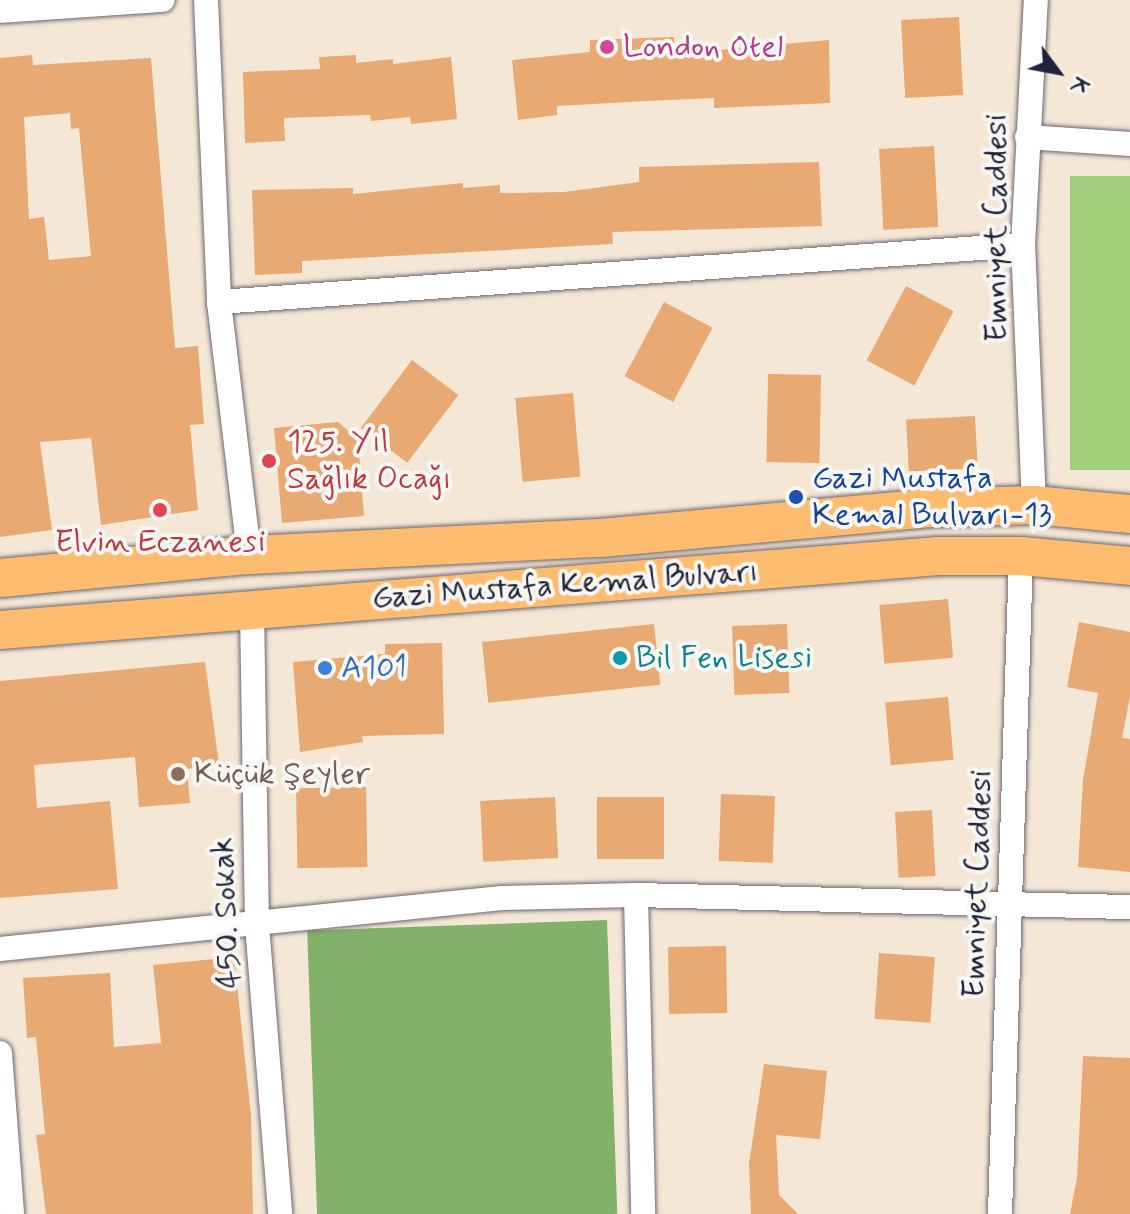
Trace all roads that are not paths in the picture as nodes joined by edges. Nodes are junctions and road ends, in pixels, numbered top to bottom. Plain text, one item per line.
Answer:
1 (163, 0) edge
2 (206, 0) edge
3 (1036, 0) edge
4 (0, 11) edge
5 (1027, 137) junction
6 (1130, 144) edge
7 (1023, 245) junction
8 (219, 302) junction
9 (1034, 505) junction
10 (1130, 514) edge
11 (249, 555) junction
12 (1021, 556) junction
13 (1130, 566) edge
14 (0, 578) edge
15 (252, 608) junction
16 (0, 630) edge
17 (636, 895) junction
18 (1009, 903) junction
19 (1130, 907) edge
20 (257, 925) junction
21 (0, 949) edge
22 (0, 1053) edge
23 (12, 1214) edge
24 (280, 1214) edge
25 (643, 1214) edge
26 (1000, 1214) edge

1 - 4 street
2 - 8 street
3 - 5 street, Emniyet Caddesi
5 - 6 street
5 - 7 street, Emniyet Caddesi
7 - 8 street
7 - 9 street, Emniyet Caddesi
8 - 11 street
9 - 10 main road, Gazi Mustafa Kemal Bulvarı
9 - 11 main road, Gazi Mustafa Kemal Bulvarı
11 - 14 main road, Gazi Mustafa Kemal Bulvarı
12 - 13 main road, Gazi Mustafa Kemal Bulvarı
12 - 15 main road, Gazi Mustafa Kemal Bulvarı
12 - 18 street, Emniyet Caddesi
15 - 16 main road, Gazi Mustafa Kemal Bulvarı
15 - 20 street, 450. Sokak
17 - 18 street
17 - 20 street
17 - 25 street
18 - 19 street
18 - 26 street, Emniyet Caddesi
20 - 21 street
20 - 24 street, 450. Sokak
22 - 23 street

